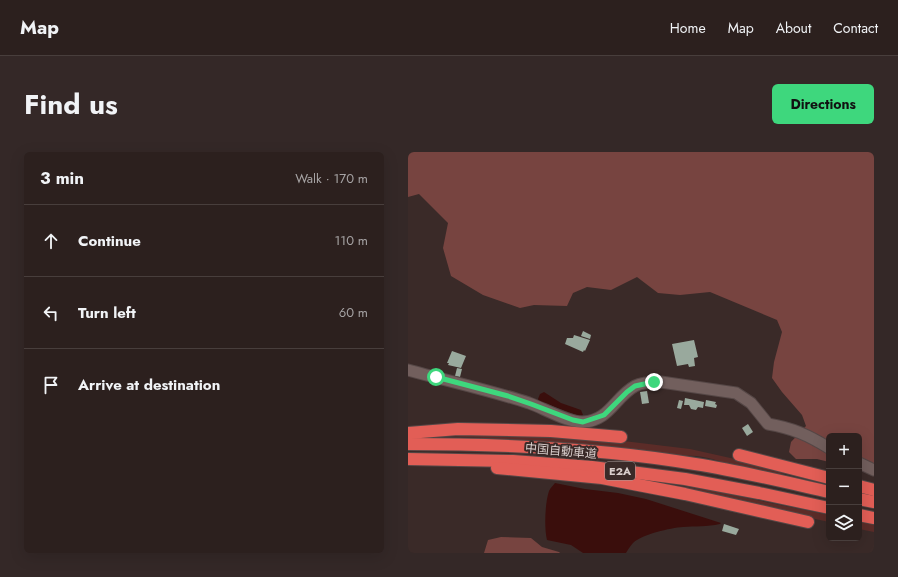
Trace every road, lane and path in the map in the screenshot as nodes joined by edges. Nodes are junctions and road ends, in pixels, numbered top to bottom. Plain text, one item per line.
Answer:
1 (408, 370) edge
2 (408, 433) edge
3 (621, 436) dead end
4 (408, 444) edge
5 (826, 446) edge
6 (738, 456) dead end
7 (408, 459) edge
8 (426, 459) junction
9 (862, 464) edge
10 (874, 470) edge
11 (826, 477) edge
12 (862, 487) edge
13 (874, 490) edge
14 (826, 491) edge
15 (862, 500) edge
16 (874, 502) edge
17 (826, 507) edge
18 (862, 516) edge
19 (874, 518) edge
20 (808, 522) dead end

1 - 5 street
2 - 3 highway
4 - 14 highway, 中国自動車道 / E2A
6 - 11 highway
7 - 8 highway, 中国自動車道 / E2A
8 - 17 highway, 中国自動車道 / E2A
8 - 20 highway
9 - 10 street
12 - 13 highway
15 - 16 highway
18 - 19 highway

